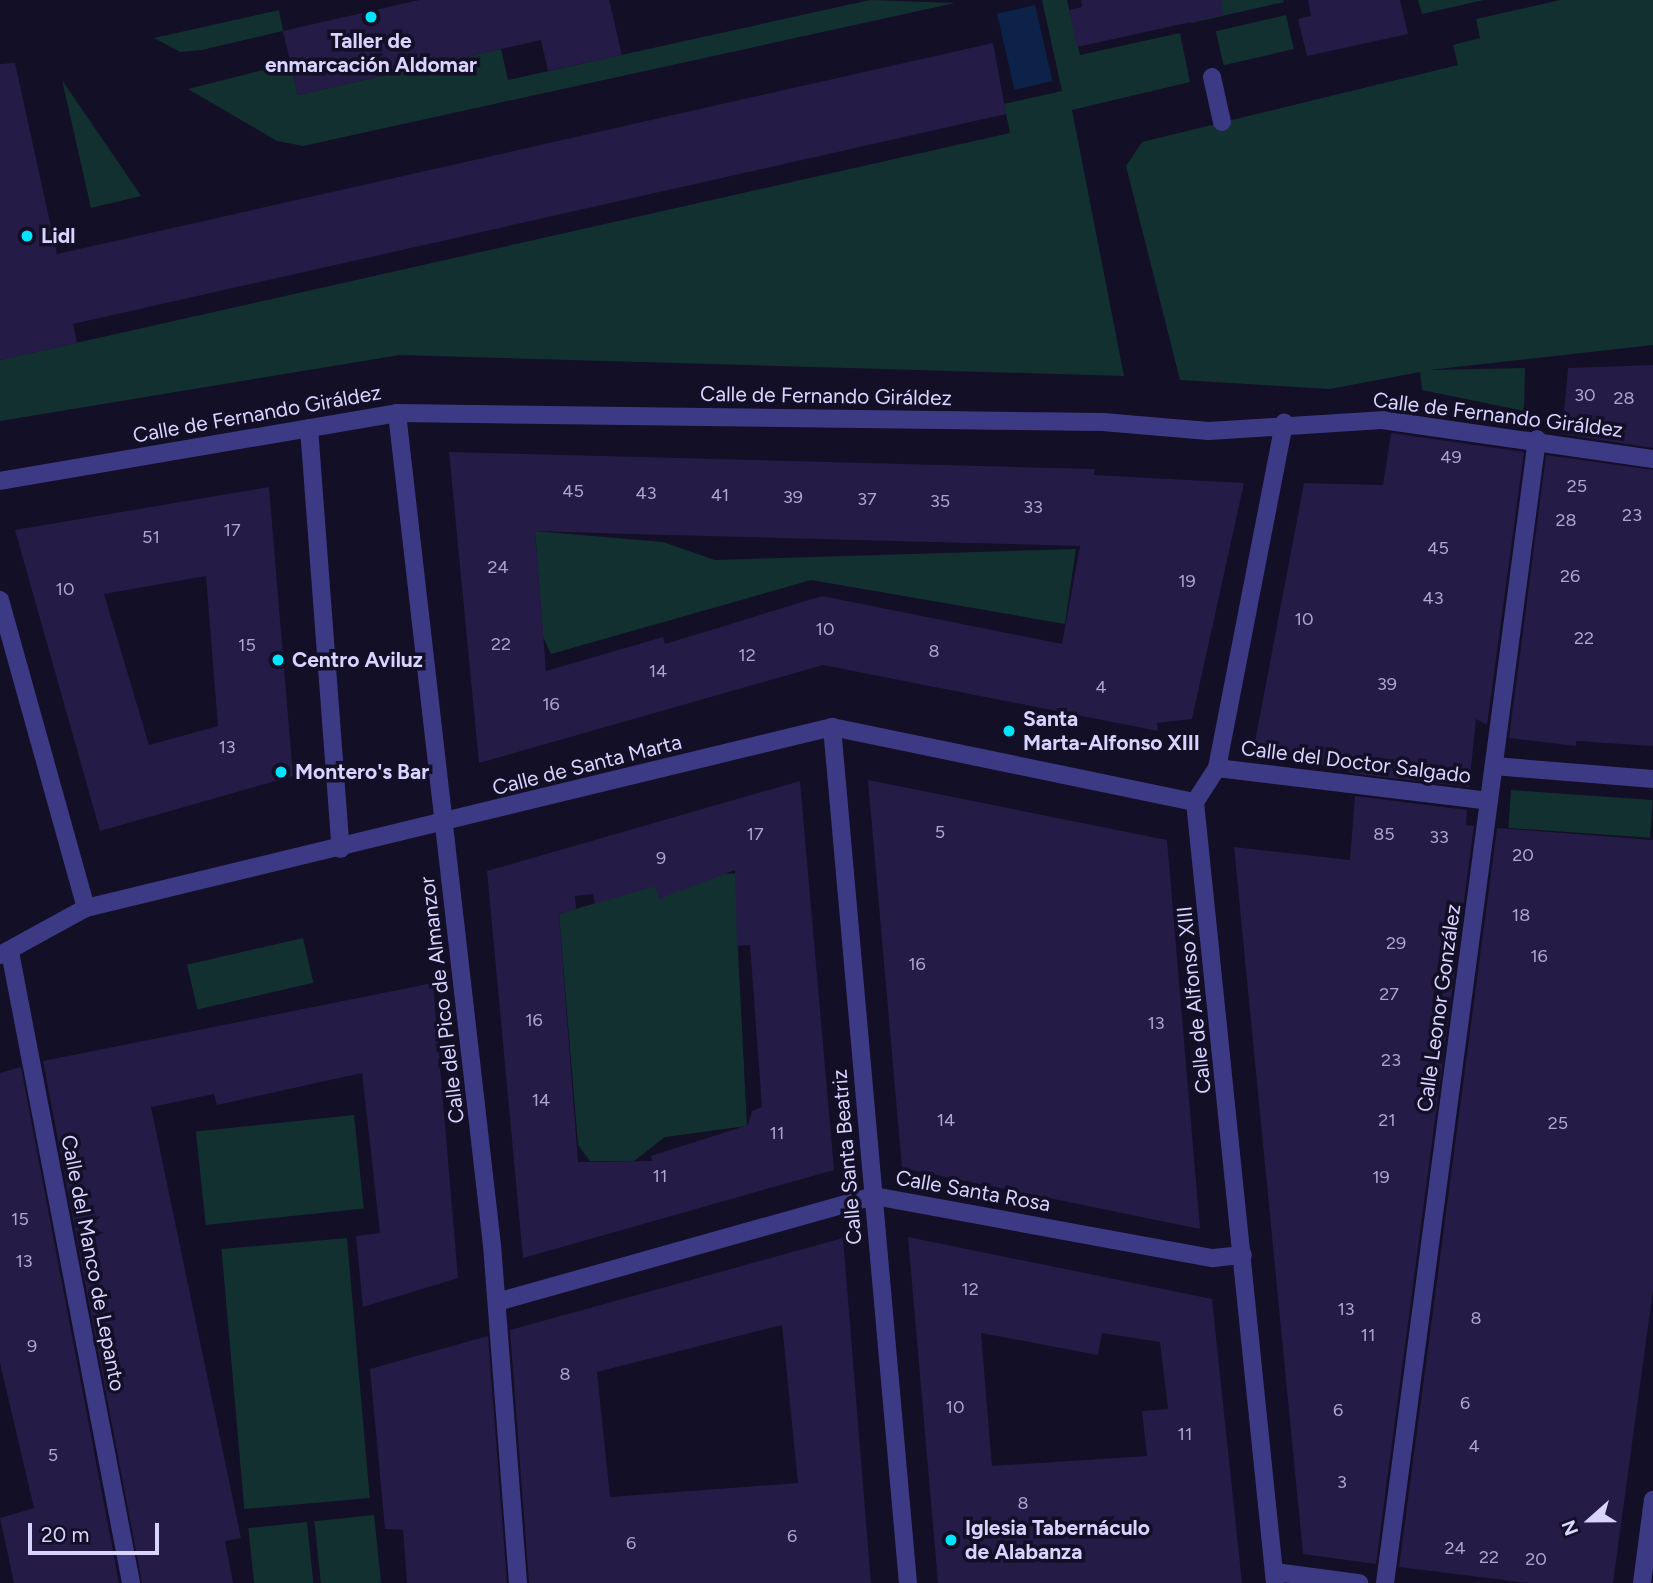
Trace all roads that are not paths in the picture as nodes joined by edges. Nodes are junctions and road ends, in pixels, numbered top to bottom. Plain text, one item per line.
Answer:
1 (1212, 77) dead end
2 (1222, 122) dead end
3 (397, 413) junction
4 (1284, 422) junction
5 (309, 428) junction
6 (1538, 439) junction
7 (1653, 459) edge
8 (0, 481) edge
9 (0, 600) edge
10 (832, 727) junction
11 (1494, 766) junction
12 (1217, 768) junction
13 (1653, 779) edge
14 (1489, 801) junction
15 (1195, 802) junction
16 (443, 825) junction
17 (341, 849) junction
18 (86, 908) junction
19 (5, 953) edge
20 (874, 1196) junction
21 (1243, 1255) junction
22 (497, 1302) junction
23 (1653, 1500) edge
24 (1275, 1577) edge
25 (131, 1583) edge
26 (518, 1583) edge
27 (908, 1583) edge
28 (1359, 1583) edge
29 (1385, 1583) edge
30 (1642, 1583) edge

1 - 2 street
3 - 4 street, Calle de Fernando Giráldez
3 - 5 street, Calle de Fernando Giráldez
3 - 16 street, Calle del Pico de Almanzor
4 - 6 street, Calle de Fernando Giráldez
4 - 12 street
5 - 8 street, Calle de Fernando Giráldez
5 - 17 street
6 - 7 street, Calle de Fernando Giráldez
6 - 11 street, Calle Leonor González
9 - 18 street
10 - 15 street, Calle de Santa Marta
10 - 16 street, Calle de Santa Marta
10 - 20 street, Calle Santa Beatriz
11 - 13 street, Calle del Doctor Salgado
11 - 14 street, Calle Leonor González
12 - 14 street, Calle del Doctor Salgado
12 - 15 street
14 - 29 street, Calle Leonor González
15 - 21 street, Calle de Alfonso XIII
16 - 17 street, Calle de Santa Marta
16 - 22 street, Calle del Pico de Almanzor
17 - 18 street, Calle de Santa Marta
18 - 19 street, Calle de Santa Marta
19 - 25 street, Calle del Manco de Lepanto
20 - 21 street, Calle Santa Rosa
20 - 22 street, Calle Santa Rosa
20 - 27 street, Calle Santa Beatriz
21 - 24 street, Calle de Alfonso XIII
22 - 26 street, Calle del Pico de Almanzor
23 - 30 street
24 - 28 street

